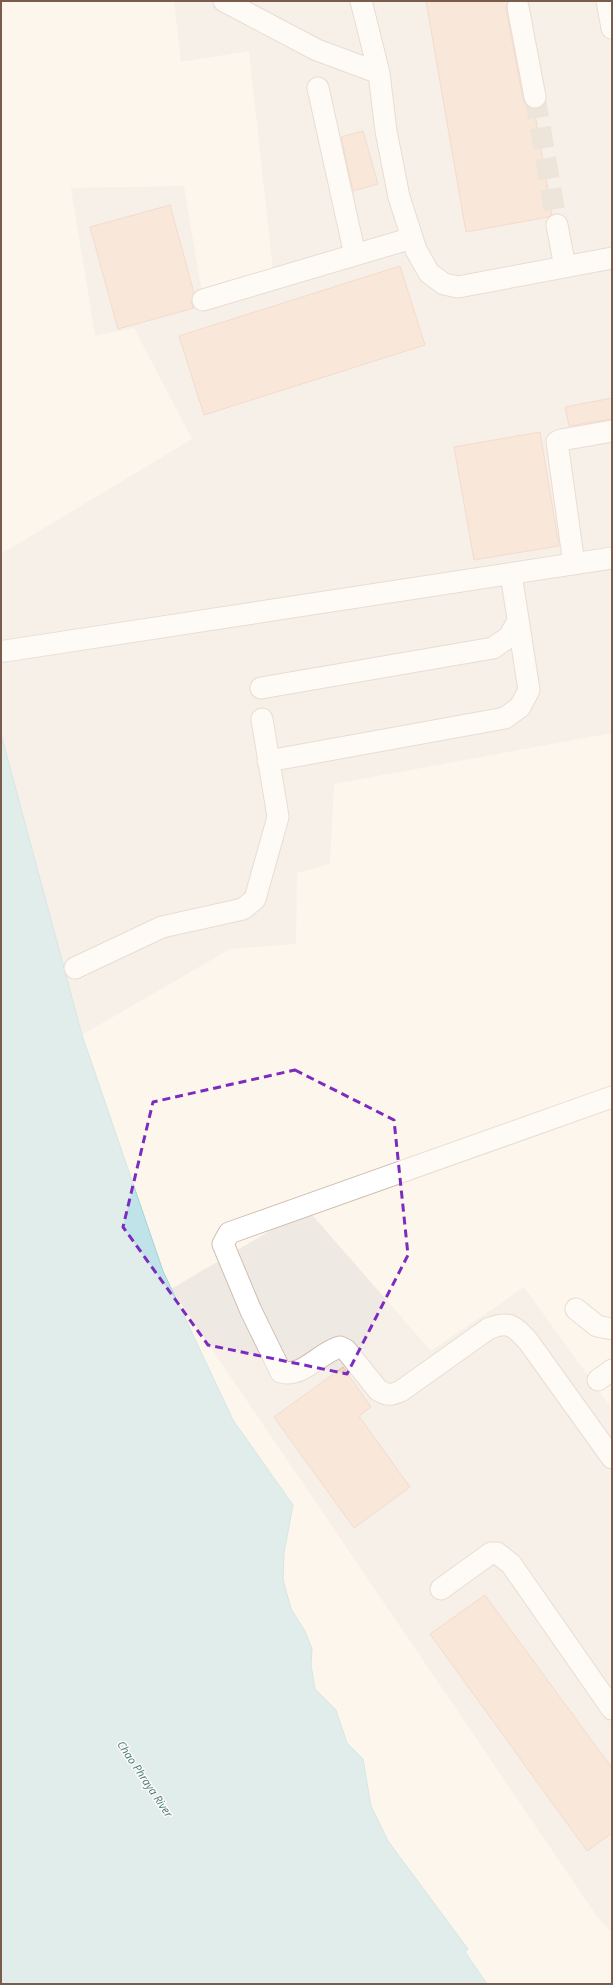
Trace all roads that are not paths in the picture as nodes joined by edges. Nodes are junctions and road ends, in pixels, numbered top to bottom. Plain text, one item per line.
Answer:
1 (224, 1) edge
2 (361, 1) edge
3 (607, 1) edge
4 (518, 6) dead end
5 (612, 28) edge
6 (379, 73) junction
7 (318, 88) dead end
8 (535, 97) tunnel mouth
9 (557, 226) tunnel mouth
10 (412, 238) junction
11 (355, 255) junction
12 (612, 258) edge
13 (565, 267) junction
14 (203, 300) dead end
15 (612, 431) edge
16 (612, 558) edge
17 (574, 564) junction
18 (511, 574) junction
19 (518, 621) junction
20 (5, 651) dead end
21 (261, 688) dead end
22 (262, 719) dead end
23 (268, 761) junction
24 (75, 968) dead end
25 (612, 1097) edge
26 (576, 1309) dead end
27 (612, 1329) edge
28 (612, 1458) edge
29 (440, 1589) dead end
30 (605, 1684) edge
31 (612, 1709) edge

1 - 6 lane
2 - 6 lane
3 - 5 lane
4 - 8 lane
6 - 10 lane
7 - 11 lane
9 - 13 lane
10 - 11 lane
10 - 13 lane
11 - 14 lane
12 - 13 lane
15 - 17 lane
16 - 17 lane
17 - 18 lane
18 - 19 lane
18 - 20 lane
19 - 21 lane
19 - 23 lane
22 - 23 lane
23 - 24 lane
25 - 28 lane
26 - 27 lane
29 - 30 lane
30 - 31 lane

